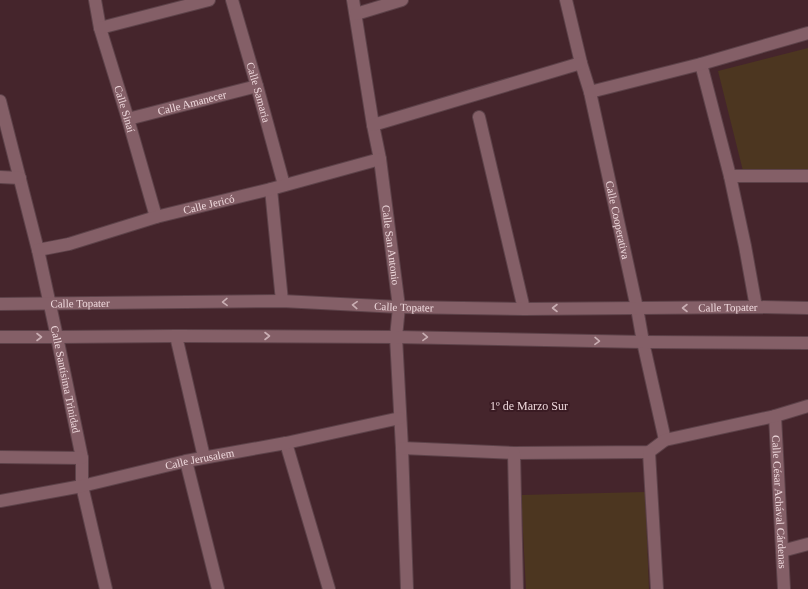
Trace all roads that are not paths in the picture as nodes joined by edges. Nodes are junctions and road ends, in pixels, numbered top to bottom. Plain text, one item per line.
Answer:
1 (95, 0) edge
2 (209, 0) edge
3 (232, 0) edge
4 (353, 0) edge
5 (402, 0) edge
6 (566, 0) edge
7 (356, 14) junction
8 (100, 28) junction
9 (808, 33) edge
10 (581, 63) junction
11 (701, 64) junction
12 (257, 86) junction
13 (590, 92) junction
14 (0, 101) edge
15 (479, 117) dead end
16 (128, 119) junction
17 (373, 125) junction
18 (380, 159) junction
19 (730, 176) junction
20 (808, 176) edge
21 (0, 178) edge
22 (20, 178) junction
23 (284, 185) junction
24 (270, 189) junction
25 (156, 217) junction
26 (38, 250) junction
27 (282, 301) junction
28 (0, 304) edge
29 (49, 304) junction
30 (399, 307) junction
31 (756, 307) junction
32 (637, 308) junction
33 (808, 308) edge
34 (524, 309) junction
35 (176, 336) junction
36 (0, 337) edge
37 (57, 337) junction
38 (396, 337) junction
39 (643, 342) junction
40 (808, 343) edge
41 (808, 406) edge
42 (775, 416) junction
43 (400, 418) junction
44 (665, 440) junction
45 (286, 443) junction
46 (402, 448) junction
47 (649, 452) junction
48 (514, 453) junction
49 (0, 456) edge
50 (204, 457) junction
51 (82, 458) junction
52 (186, 461) junction
53 (82, 486) junction
54 (0, 501) edge
55 (808, 544) edge
56 (782, 551) junction
57 (106, 589) edge
58 (218, 589) edge
59 (329, 589) edge
60 (407, 589) edge
61 (517, 589) edge
62 (657, 589) edge
63 (784, 589) edge

1 - 8 street, Calle Sinaí
2 - 8 street
3 - 12 street, Calle Samaria
4 - 7 street, Calle San Antonio
5 - 7 street
6 - 10 street, Calle Cooperativa
7 - 17 street, Calle San Antonio
8 - 16 street, Calle Sinaí
9 - 11 street
10 - 13 street, Calle Cooperativa
10 - 17 street
11 - 13 street
11 - 19 street
12 - 16 street, Calle Amanecer
12 - 23 street, Calle Samaria
13 - 32 street, Calle Cooperativa
14 - 22 street, Calle Santísima Trinidad
15 - 34 street
16 - 25 street, Calle Sinaí
17 - 18 street, Calle San Antonio
18 - 23 street, Calle Jericó
18 - 30 street, Calle San Antonio
19 - 20 street
19 - 31 street
21 - 22 street
22 - 26 street, Calle Santísima Trinidad
23 - 24 street, Calle Jericó
24 - 25 street, Calle Jericó
24 - 27 street
25 - 26 street, Calle Jericó
26 - 29 street, Calle Santísima Trinidad
27 -> 29 street, Calle Topater
30 -> 27 street, Calle Topater
28 - 29 street, Calle Topater
29 - 37 street, Calle Santísima Trinidad
30 - 34 street, Calle Topater
30 - 38 street, Calle San Antonio
31 -> 32 street, Calle Topater
31 - 33 street, Calle Topater
32 -> 34 street, Calle Topater
32 - 39 street, Calle Cooperativa
35 - 37 street
35 -> 38 street
35 - 50 street
36 -> 37 street
37 - 51 street, Calle Santísima Trinidad
38 -> 39 street
38 - 43 street, Calle San Antonio
39 - 40 street
39 - 44 street, Calle Cooperativa
41 - 42 street
42 - 44 street
42 - 56 street, Calle César Achával Cárdenas
43 - 45 street, Calle Jerusalem
43 - 46 street, Calle San Antonio
44 - 47 street
45 - 50 street, Calle Jerusalem
45 - 59 street
46 - 48 street
46 - 60 street, Calle San Antonio
47 - 48 street
47 - 62 street
48 - 61 street
49 - 51 street
50 - 52 street, Calle Jerusalem
51 - 53 street, Calle Santísima Trinidad
52 - 53 street, Calle Jerusalem
52 - 58 street
53 - 54 street, Calle Jerusalem
53 - 57 street, Calle Santísima Trinidad
55 - 56 street
56 - 63 street, Calle César Achával Cárdenas

